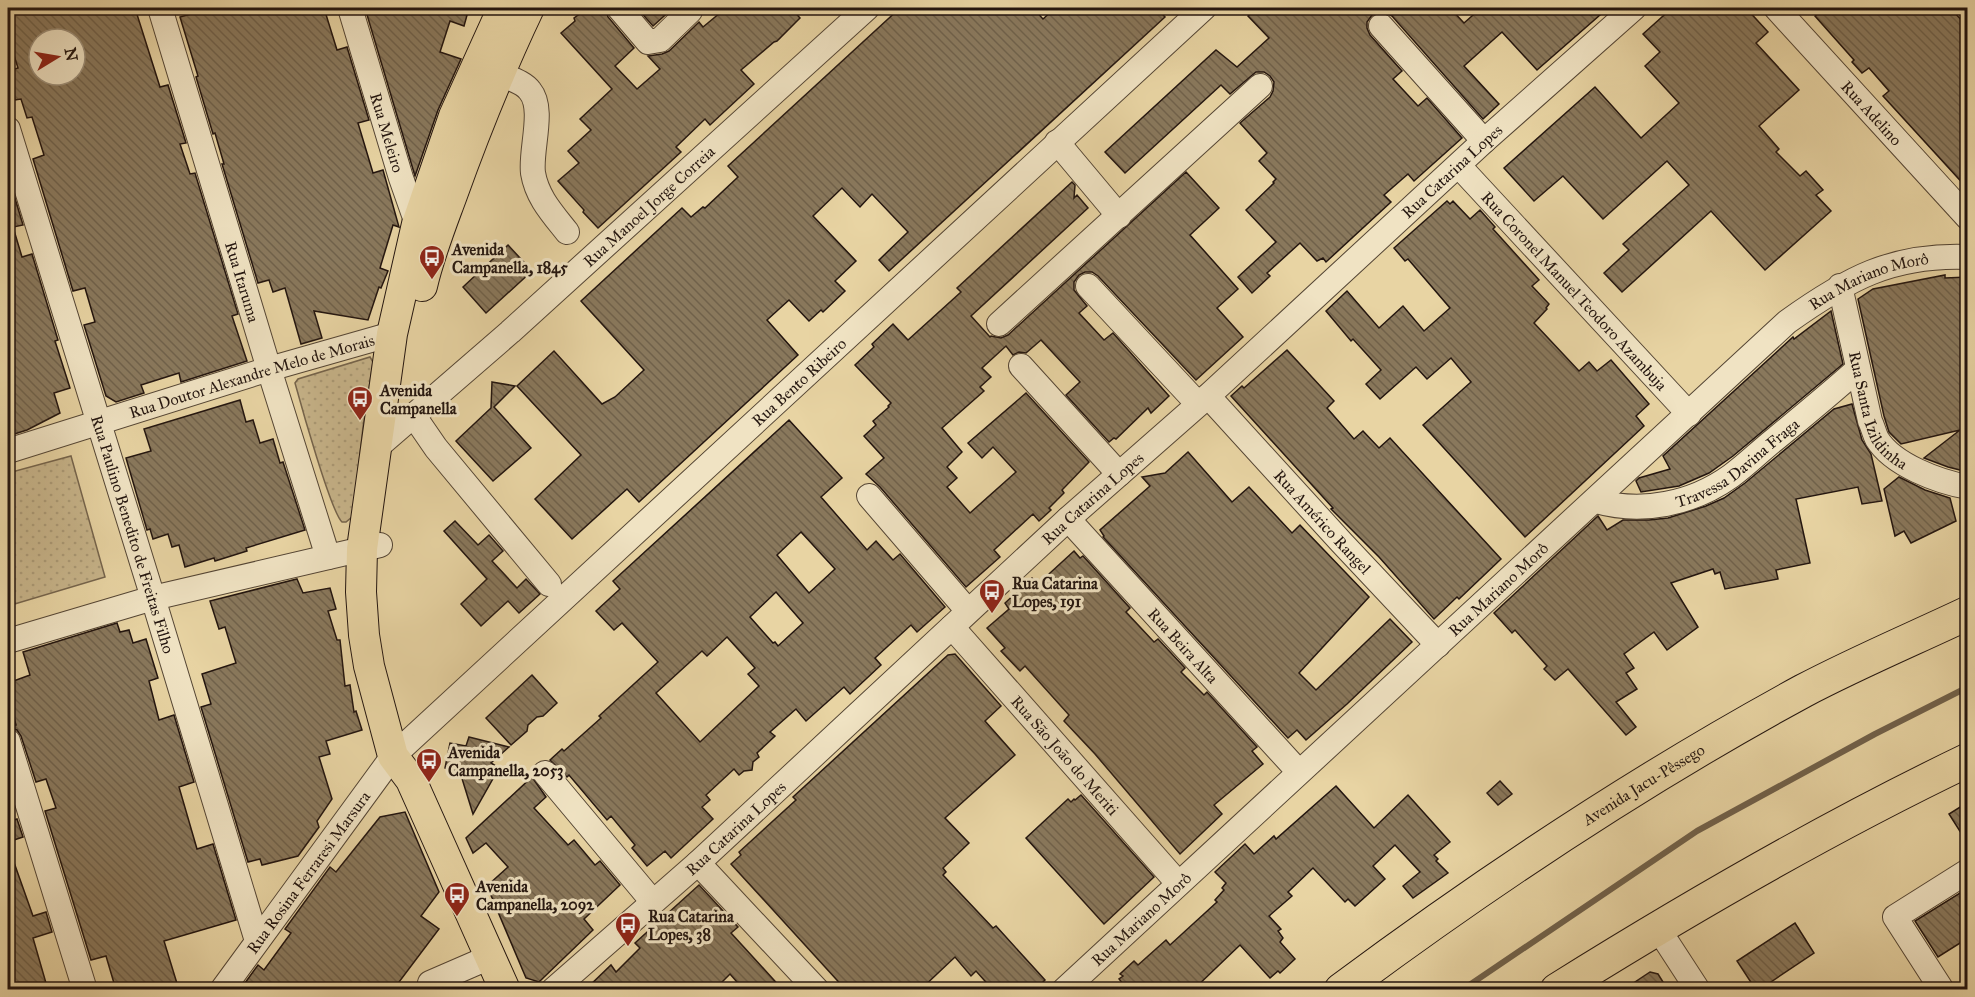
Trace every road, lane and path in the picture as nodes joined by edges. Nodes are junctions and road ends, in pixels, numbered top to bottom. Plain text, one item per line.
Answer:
1 (160, 8) edge
2 (350, 8) edge
3 (503, 8) edge
4 (529, 8) edge
5 (619, 8) edge
6 (867, 8) edge
7 (1204, 8) edge
8 (1634, 8) edge
9 (1776, 8) edge
10 (690, 11) dead end
11 (1381, 26) dead end
12 (498, 73) junction
13 (1260, 86) dead end
14 (8, 129) edge
15 (1484, 141) junction
16 (1057, 142) junction
17 (1459, 166) junction
18 (1119, 216) junction
19 (1968, 218) edge
20 (417, 224) junction
21 (567, 232) dead end
22 (1968, 257) edge
23 (429, 258) junction
24 (1088, 286) dead end
25 (1840, 286) junction
26 (999, 324) dead end
27 (392, 334) junction
28 (1021, 366) dead end
29 (269, 369) junction
30 (1858, 369) junction
31 (1203, 400) junction
32 (1689, 414) junction
33 (99, 423) junction
34 (394, 433) junction
35 (8, 451) edge
36 (1119, 474) junction
37 (1968, 488) edge
38 (869, 496) dead end
39 (1596, 501) junction
40 (1068, 519) junction
41 (371, 547) junction
42 (328, 557) junction
43 (549, 584) dead end
44 (153, 598) junction
45 (1968, 613) edge
46 (960, 619) junction
47 (8, 641) edge
48 (1438, 645) junction
49 (8, 741) edge
50 (401, 750) junction
51 (1968, 760) edge
52 (1299, 772) junction
53 (545, 773) dead end
54 (698, 863) junction
55 (1968, 871) edge
56 (1178, 883) junction
57 (653, 902) junction
58 (1657, 927) junction
59 (257, 941) junction
60 (490, 957) junction
61 (430, 983) dead end
62 (85, 990) edge
63 (222, 990) edge
64 (505, 990) edge
65 (553, 990) edge
66 (817, 990) edge
67 (1064, 990) edge
68 (1341, 990) edge
69 (1557, 990) edge
70 (1698, 990) edge
71 (1942, 990) edge

1 - 29 street, Rua Itaruma
2 - 20 street, Rua Meleiro
3 - 20 main road
4 - 12 main road
5 - 10 street
6 - 34 street, Rua Manoel Jorge Correia
7 - 16 street, Rua Bento Ribeiro
8 - 15 street, Rua Catarina Lopes
9 - 19 street, Rua Adelino
11 - 15 street
12 - 21 street
12 - 23 main road
13 - 18 street
14 - 33 street, Rua Paulino Benedito de Freitas Filho
15 - 17 street, Rua Catarina Lopes
16 - 18 street
16 - 50 street, Rua Bento Ribeiro
17 - 31 street, Rua Catarina Lopes
17 - 32 street, Rua Coronel Manuel Teodoro Azambuja
18 - 26 street
20 - 23 street, Rua Meleiro
20 - 27 main road
22 - 25 street, Rua Mariano Morô
23 - 34 main road
24 - 31 street, Rua Américo Rangel
25 - 30 street, Rua Santa Izildinha
25 - 32 street, Rua Mariano Morô
27 - 29 street, Rua Doutor Alexandre Melo de Morais
27 - 34 main road
28 - 36 street
29 - 33 street, Rua Doutor Alexandre Melo de Morais
29 - 42 street, Rua Itaruma
30 - 37 street, Rua Santa Izildinha
30 - 39 street, Travessa Davina Fraga
31 - 36 street, Rua Catarina Lopes
31 - 48 street, Rua Américo Rangel
32 - 39 street, Rua Mariano Morô
33 - 35 street, Rua Doutor Alexandre Melo de Morais
33 - 44 street, Rua Paulino Benedito de Freitas Filho
34 - 41 main road
34 - 43 street
36 - 40 street, Rua Catarina Lopes
38 - 46 street, Rua São João do Meriti
39 - 48 street, Rua Mariano Morô
40 - 46 street, Rua Catarina Lopes
40 - 52 street, Rua Beira Alta
41 - 42 street
41 - 50 main road
42 - 44 street
44 - 47 street
44 - 59 street, Rua Paulino Benedito de Freitas Filho
45 - 68 highway, Avenida Jacu-Pêssego
46 - 54 street, Rua Catarina Lopes
46 - 56 street, Rua São João do Meriti
48 - 52 street, Rua Mariano Morô
49 - 62 street
50 - 59 street, Rua Rosina Ferraresi Marsura
50 - 60 main road
51 - 58 highway
52 - 56 street, Rua Mariano Morô
53 - 57 street
54 - 57 street, Rua Catarina Lopes
54 - 66 street
55 - 71 street
56 - 67 street, Rua Mariano Morô
57 - 65 street, Rua Catarina Lopes
58 - 69 highway
58 - 70 street
59 - 63 street, Rua Rosina Ferraresi Marsura
60 - 61 street
60 - 64 main road

